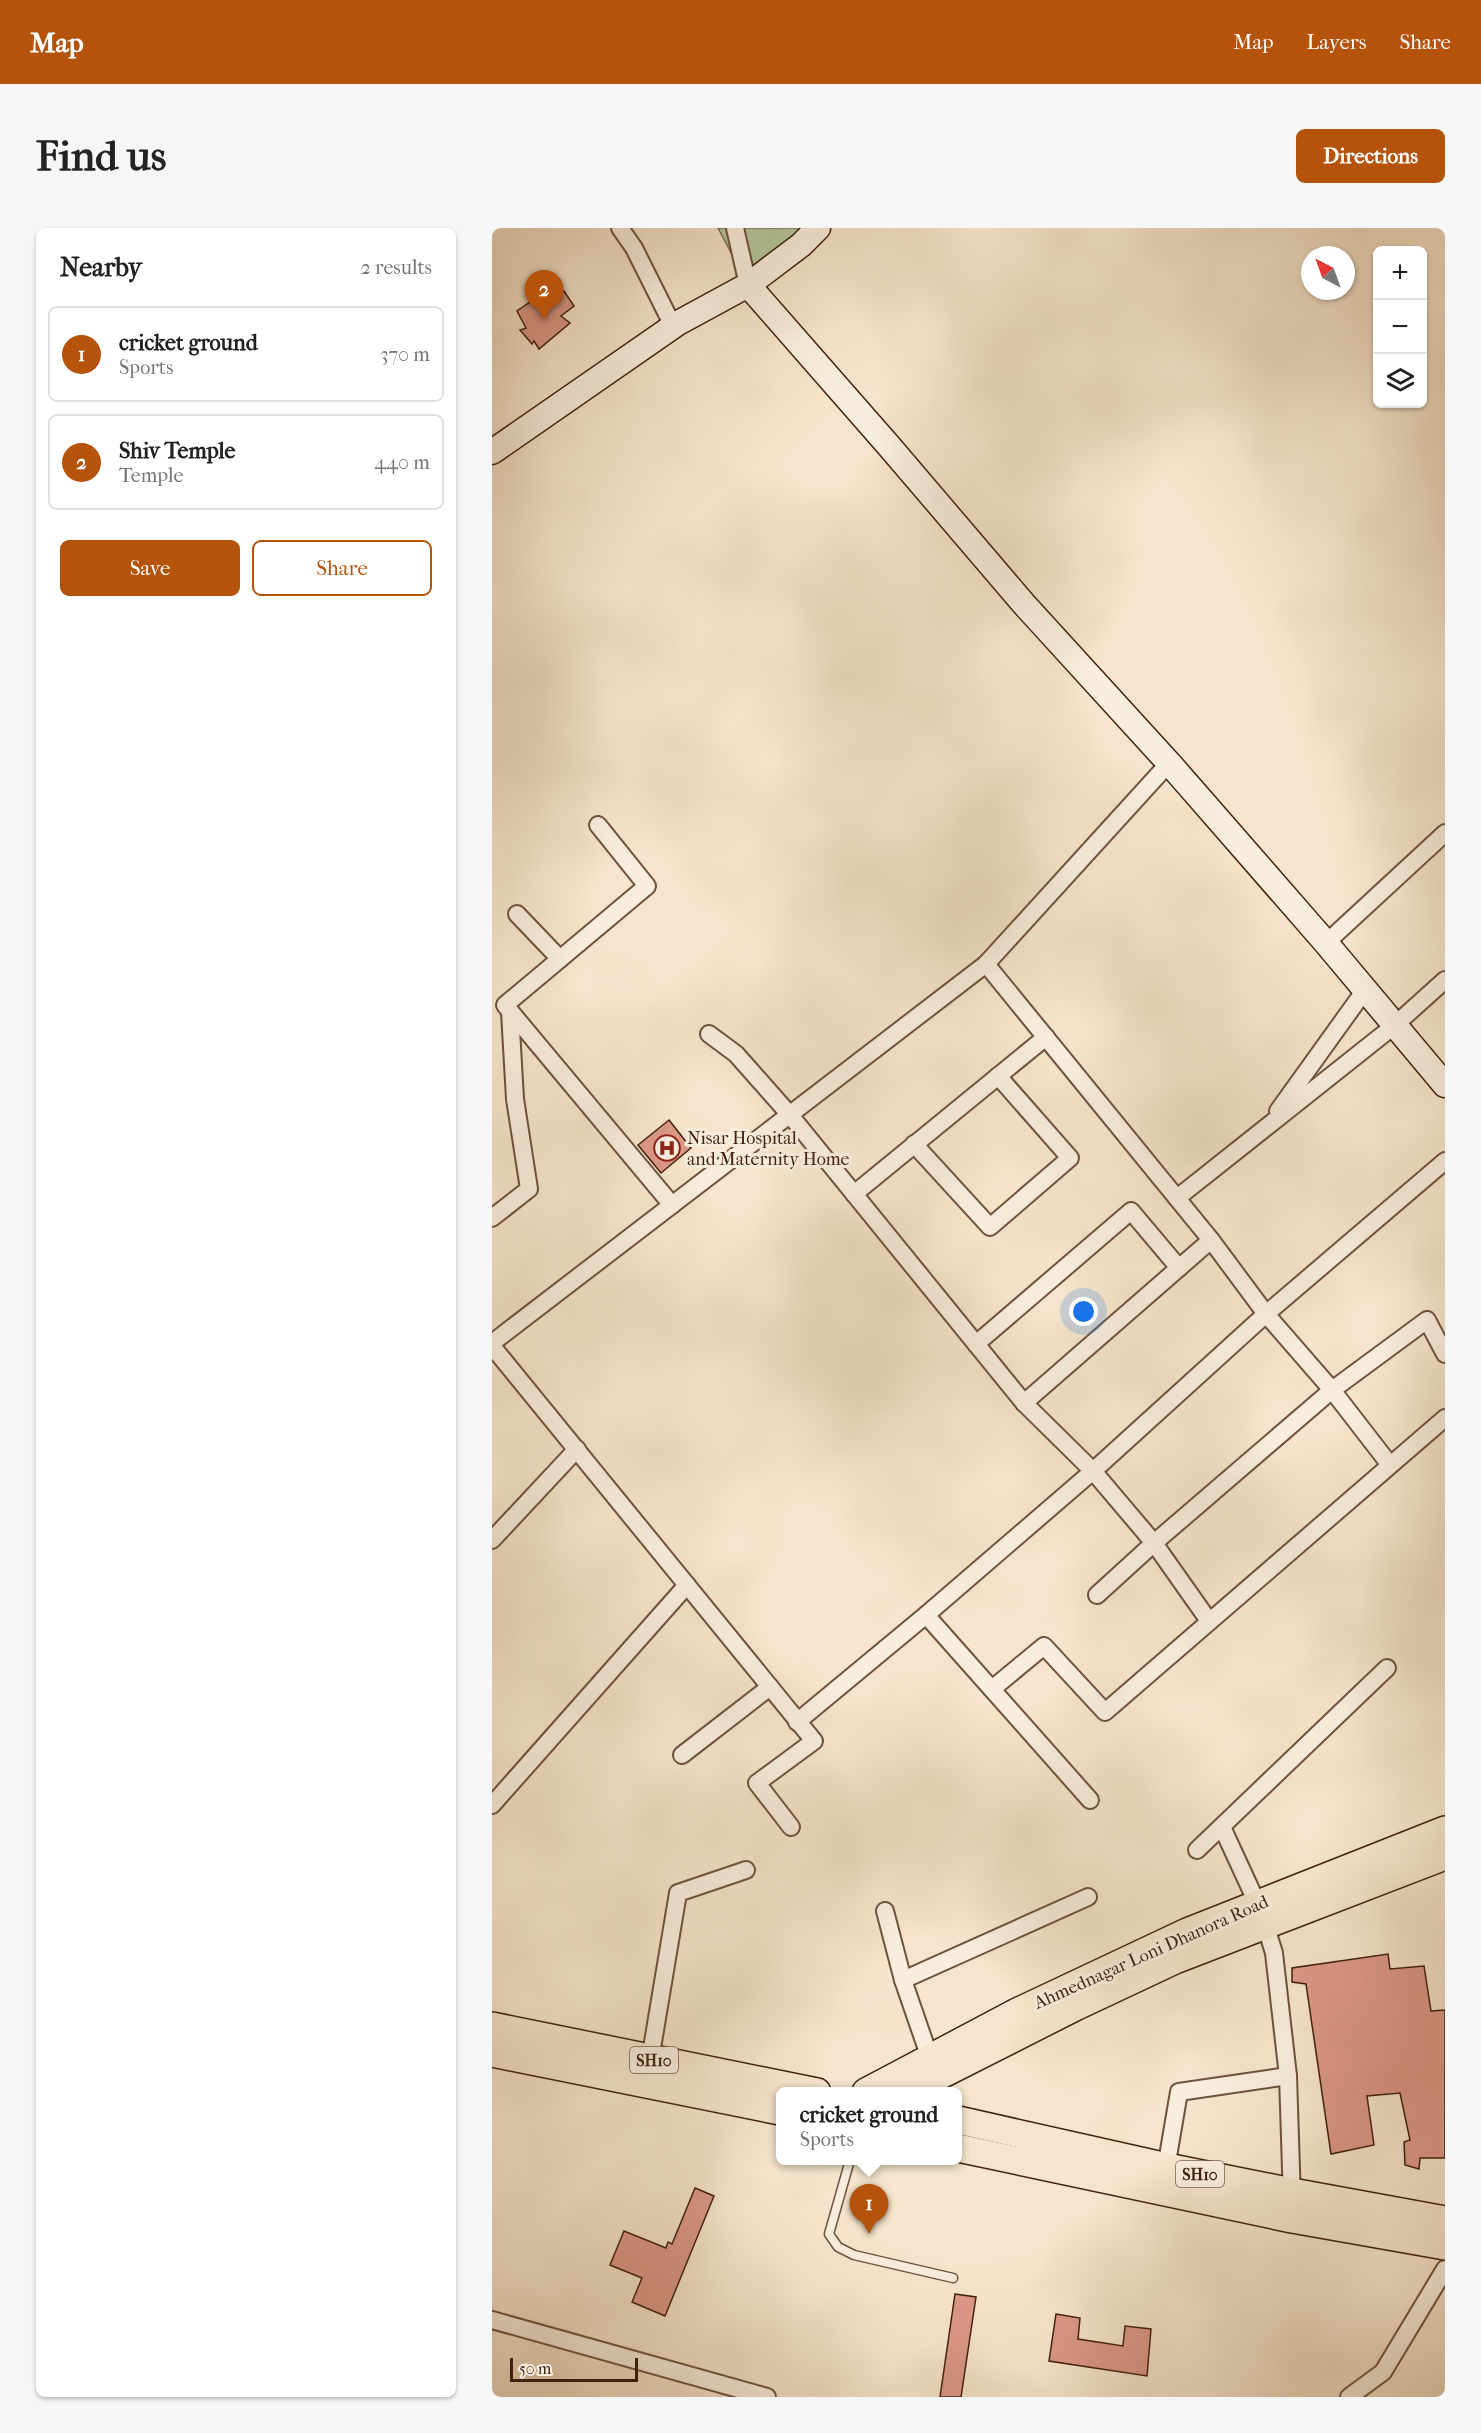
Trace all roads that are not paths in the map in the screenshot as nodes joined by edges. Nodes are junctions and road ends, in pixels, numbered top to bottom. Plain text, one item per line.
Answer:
1 (620, 228) edge
2 (735, 228) edge
3 (818, 228) edge
4 (748, 285) junction
5 (673, 326) junction
6 (492, 452) edge
7 (1169, 764) junction
8 (598, 825) dead end
9 (1445, 833) edge
10 (517, 914) dead end
11 (1326, 943) junction
12 (560, 959) junction
13 (986, 964) junction
14 (1445, 980) edge
15 (1365, 990) junction
16 (502, 1006) edge
17 (1395, 1025) junction
18 (709, 1034) dead end
19 (1046, 1037) junction
20 (998, 1076) junction
21 (1445, 1085) edge
22 (790, 1115) junction
23 (1266, 1127) junction
24 (914, 1144) junction
25 (1445, 1161) edge
26 (854, 1194) junction
27 (1177, 1198) junction
28 (672, 1205) junction
29 (492, 1218) edge
30 (1211, 1240) junction
31 (1179, 1268) junction
32 (1266, 1314) junction
33 (492, 1344) edge
34 (976, 1344) junction
35 (1445, 1354) edge
36 (1332, 1390) junction
37 (1024, 1403) junction
38 (1445, 1418) edge
39 (577, 1449) junction
40 (1390, 1465) junction
41 (1093, 1471) junction
42 (492, 1540) edge
43 (1154, 1543) junction
44 (687, 1585) junction
45 (1097, 1595) dead end
46 (926, 1616) junction
47 (1209, 1621) junction
48 (1387, 1668) dead end
49 (770, 1687) junction
50 (992, 1689) junction
51 (797, 1722) junction
52 (682, 1755) dead end
53 (1090, 1800) dead end
54 (493, 1803) edge
55 (791, 1827) dead end
56 (1221, 1827) junction
57 (1445, 1830) edge
58 (1197, 1850) dead end
59 (1445, 1856) edge
60 (746, 1870) dead end
61 (1088, 1897) dead end
62 (885, 1911) dead end
63 (1261, 1914) junction
64 (903, 1980) junction
65 (492, 2026) edge
66 (492, 2053) edge
67 (933, 2067) junction
68 (648, 2072) junction
69 (1288, 2076) junction
70 (781, 2087) edge
71 (877, 2087) edge
72 (911, 2087) edge
73 (776, 2110) edge
74 (962, 2121) edge
75 (962, 2149) edge
76 (849, 2165) edge
77 (1164, 2180) junction
78 (1292, 2193) junction
79 (1292, 2219) junction
80 (1445, 2220) edge
81 (1445, 2246) edge
82 (1445, 2269) edge
83 (953, 2278) dead end
84 (492, 2320) edge
85 (766, 2397) edge
86 (1349, 2397) edge

1 - 5 street
2 - 4 street
3 - 4 street
4 - 5 street
4 - 7 street
5 - 6 street
7 - 11 street
7 - 13 street
8 - 12 street
9 - 11 street
10 - 12 street
11 - 15 street
12 - 16 street
13 - 19 street
13 - 22 street
14 - 17 street
15 - 17 street
15 - 23 street
16 - 28 street
16 - 29 street
17 - 21 street
17 - 23 street
18 - 22 street
19 - 20 street
19 - 27 street
20 - 24 street
20 - 24 street
22 - 26 street
22 - 28 street
23 - 27 street
24 - 26 street
25 - 32 street
26 - 34 street
27 - 30 street
28 - 33 street
30 - 31 street
30 - 32 street
31 - 34 street
31 - 37 street
32 - 36 street
32 - 41 street
33 - 39 street
34 - 37 street
35 - 36 street
36 - 40 street
36 - 43 street
37 - 41 street
38 - 40 street
39 - 42 street
39 - 44 street
40 - 47 street
41 - 43 street
41 - 46 street
43 - 45 street
43 - 47 street
44 - 49 street
44 - 54 street
46 - 50 street
46 - 51 street
47 - 50 street
48 - 56 street
49 - 51 street
49 - 52 street
50 - 53 street
51 - 55 street
56 - 58 street
56 - 63 street
57 - 63 main road, Ahmednagar Loni Dhanora Road
59 - 63 main road, Ahmednagar Loni Dhanora Road
60 - 68 street
61 - 64 street
62 - 64 street
63 - 67 main road, Ahmednagar Loni Dhanora Road
63 - 69 street
64 - 67 street
65 - 68 main road, SH10
66 - 68 main road, SH10
67 - 71 main road, Ahmednagar Loni Dhanora Road
67 - 72 main road, Ahmednagar Loni Dhanora Road
68 - 70 main road, SH10
68 - 73 main road, SH10
69 - 77 street
69 - 78 street
74 - 77 main road, SH10
75 - 77 main road, SH10
76 - 83 lane
77 - 78 main road, SH10
77 - 79 main road, SH10
78 - 79 street
78 - 80 main road, SH10
79 - 81 main road, SH10
82 - 86 street
84 - 85 street

